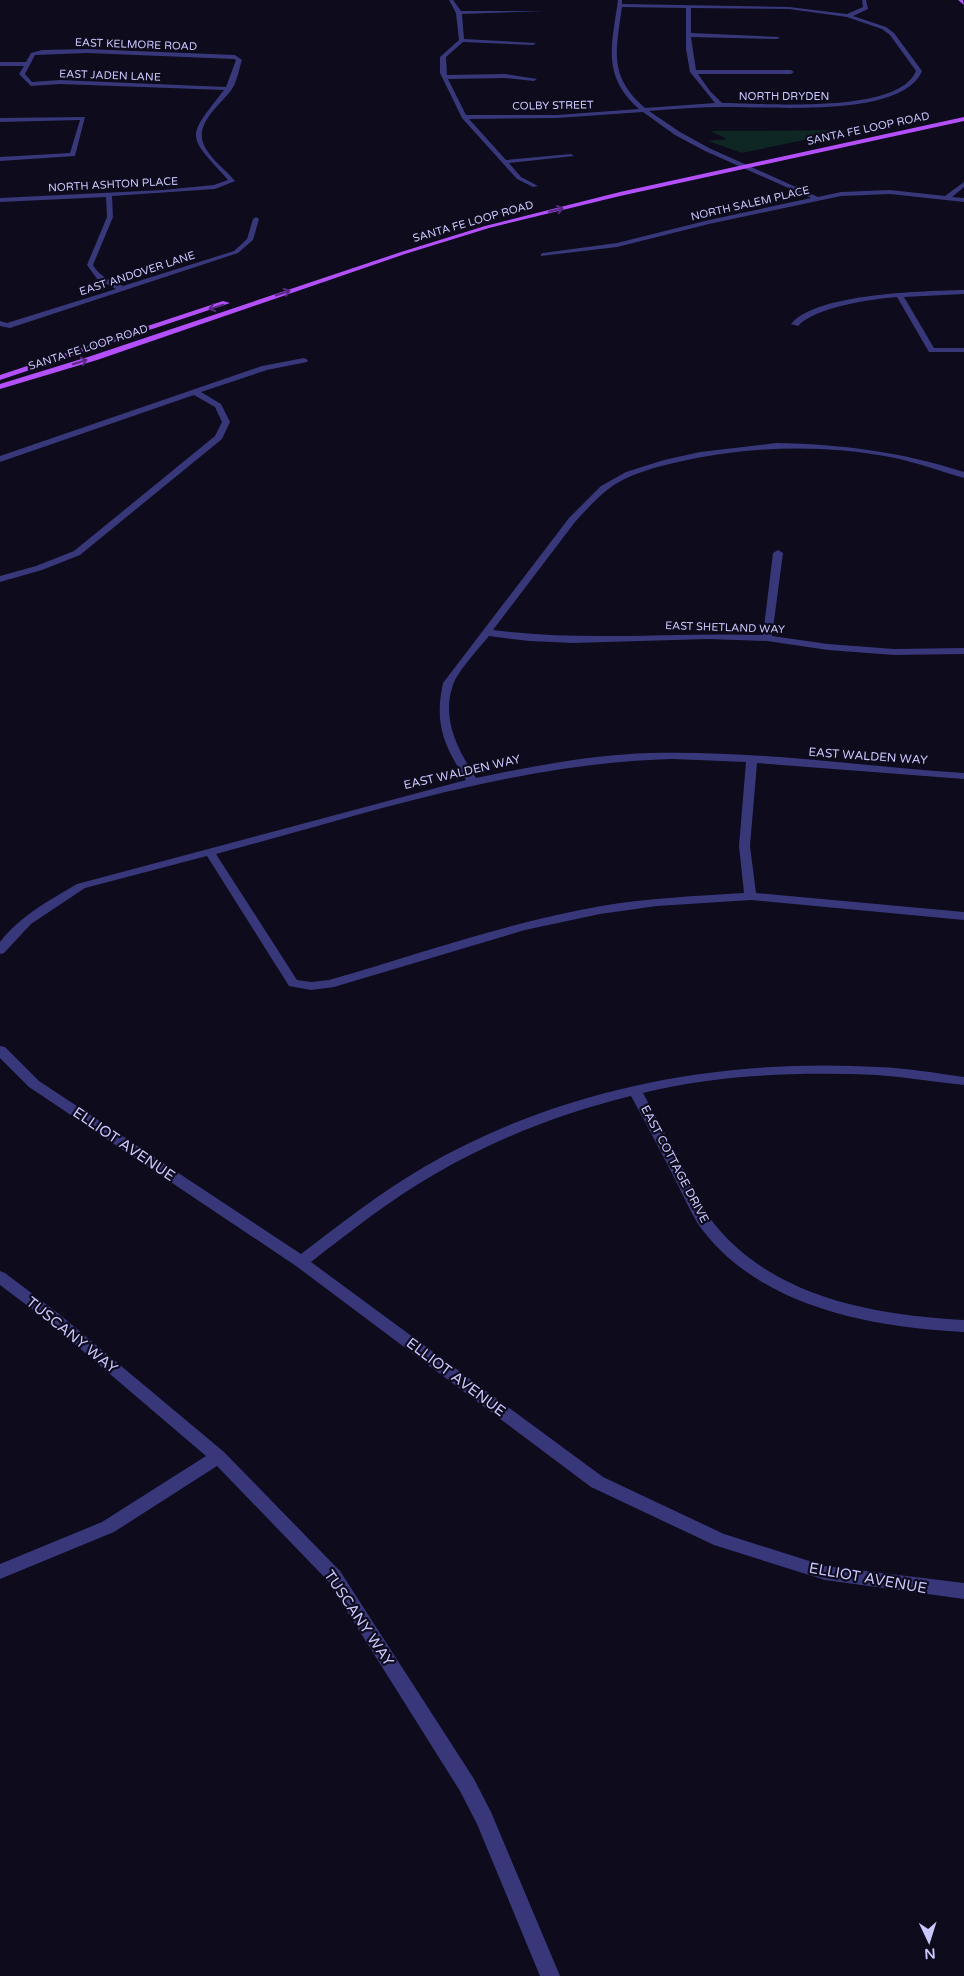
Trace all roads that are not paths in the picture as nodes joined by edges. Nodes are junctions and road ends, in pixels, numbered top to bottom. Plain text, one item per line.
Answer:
1 (451, 0) edge
2 (764, 0) edge
3 (864, 0) edge
4 (960, 0) edge
5 (620, 2) edge
6 (964, 4) edge
7 (688, 6) junction
8 (764, 7) junction
9 (541, 11) dead end
10 (459, 12) junction
11 (848, 16) junction
12 (689, 35) junction
13 (778, 37) dead end
14 (462, 40) junction
15 (533, 43) dead end
16 (0, 64) edge
17 (26, 64) junction
18 (693, 72) junction
19 (792, 72) dead end
20 (445, 77) junction
21 (534, 80) dead end
22 (229, 89) junction
23 (720, 105) junction
24 (643, 110) junction
25 (964, 113) edge
26 (464, 117) junction
27 (964, 119) edge
28 (0, 120) edge
29 (570, 156) dead end
30 (0, 159) edge
31 (503, 162) junction
32 (735, 163) junction
33 (746, 167) junction
34 (964, 184) edge
35 (534, 186) dead end
36 (109, 195) junction
37 (948, 197) junction
38 (816, 198) junction
39 (0, 200) edge
40 (964, 200) edge
41 (256, 219) dead end
42 (543, 255) dead end
43 (278, 286) dead end
44 (123, 289) junction
45 (964, 292) edge
46 (899, 294) junction
47 (231, 302) dead end
48 (4, 324) edge
49 (795, 324) dead end
50 (964, 350) edge
51 (304, 360) dead end
52 (0, 378) edge
53 (0, 387) edge
54 (195, 392) junction
55 (0, 459) edge
56 (964, 475) edge
57 (778, 553) dead end
58 (0, 579) edge
59 (485, 632) junction
60 (768, 638) junction
61 (964, 651) edge
62 (752, 760) junction
63 (964, 776) edge
64 (473, 782) junction
65 (209, 850) junction
66 (751, 896) junction
67 (964, 916) edge
68 (0, 950) edge
69 (0, 1050) edge
70 (964, 1081) edge
71 (635, 1090) junction
72 (301, 1262) junction
73 (0, 1277) edge
74 (964, 1326) edge
75 (218, 1457) junction
76 (0, 1572) edge
77 (964, 1591) edge
78 (550, 1976) edge

1 - 10 street
2 - 8 street
3 - 11 street
4 - 6 main road
5 - 7 street, NORTH DRYDEN
5 - 24 street
7 - 8 street, NORTH DRYDEN
7 - 12 street
8 - 11 street, NORTH DRYDEN
9 - 10 street
10 - 14 street
11 - 23 street, NORTH DRYDEN
12 - 13 street
12 - 18 street
14 - 15 street
14 - 20 street
16 - 17 street
17 - 22 street, EAST JADEN LANE
17 - 22 street, EAST KELMORE ROAD
18 - 19 street
18 - 23 street
20 - 21 street
20 - 26 street
22 - 36 street, NORTH ASHTON PLACE
23 - 24 street, NORTH DRYDEN
24 - 26 street, COLBY STREET
24 - 32 street
25 - 32 main road, SANTA FE LOOP ROAD
26 - 31 street
27 - 33 main road, SANTA FE LOOP ROAD
28 - 30 street
29 - 31 street
31 - 35 street
32 - 33 street
32 - 43 main road, SANTA FE LOOP ROAD
33 - 38 street
53 -> 33 main road, SANTA FE LOOP ROAD
34 - 37 street
36 - 39 street, NORTH ASHTON PLACE
36 - 44 street
37 - 38 street, NORTH SALEM PLACE
37 - 40 street, NORTH SALEM PLACE
38 - 42 street, NORTH SALEM PLACE
41 - 44 street, EAST ANDOVER LANE
44 - 48 street, EAST ANDOVER LANE
45 - 46 street
46 - 49 street
46 - 50 street
47 -> 52 main road, SANTA FE LOOP ROAD
51 - 54 street
54 - 55 street
54 - 58 street
56 - 59 street
57 - 60 street
59 - 60 street, EAST SHETLAND WAY
59 - 64 street
60 - 61 street, EAST SHETLAND WAY
62 - 63 street, EAST WALDEN WAY
62 - 64 street, EAST WALDEN WAY
62 - 66 street
64 - 65 street, EAST WALDEN WAY
65 - 66 street
65 - 68 street, EAST WALDEN WAY
66 - 67 street
69 - 72 street, ELLIOT AVENUE
70 - 71 street
71 - 72 street
71 - 74 street, EAST COTTAGE DRIVE
72 - 77 street, ELLIOT AVENUE
73 - 75 street, TUSCANY WAY
75 - 76 street
75 - 78 street, TUSCANY WAY

